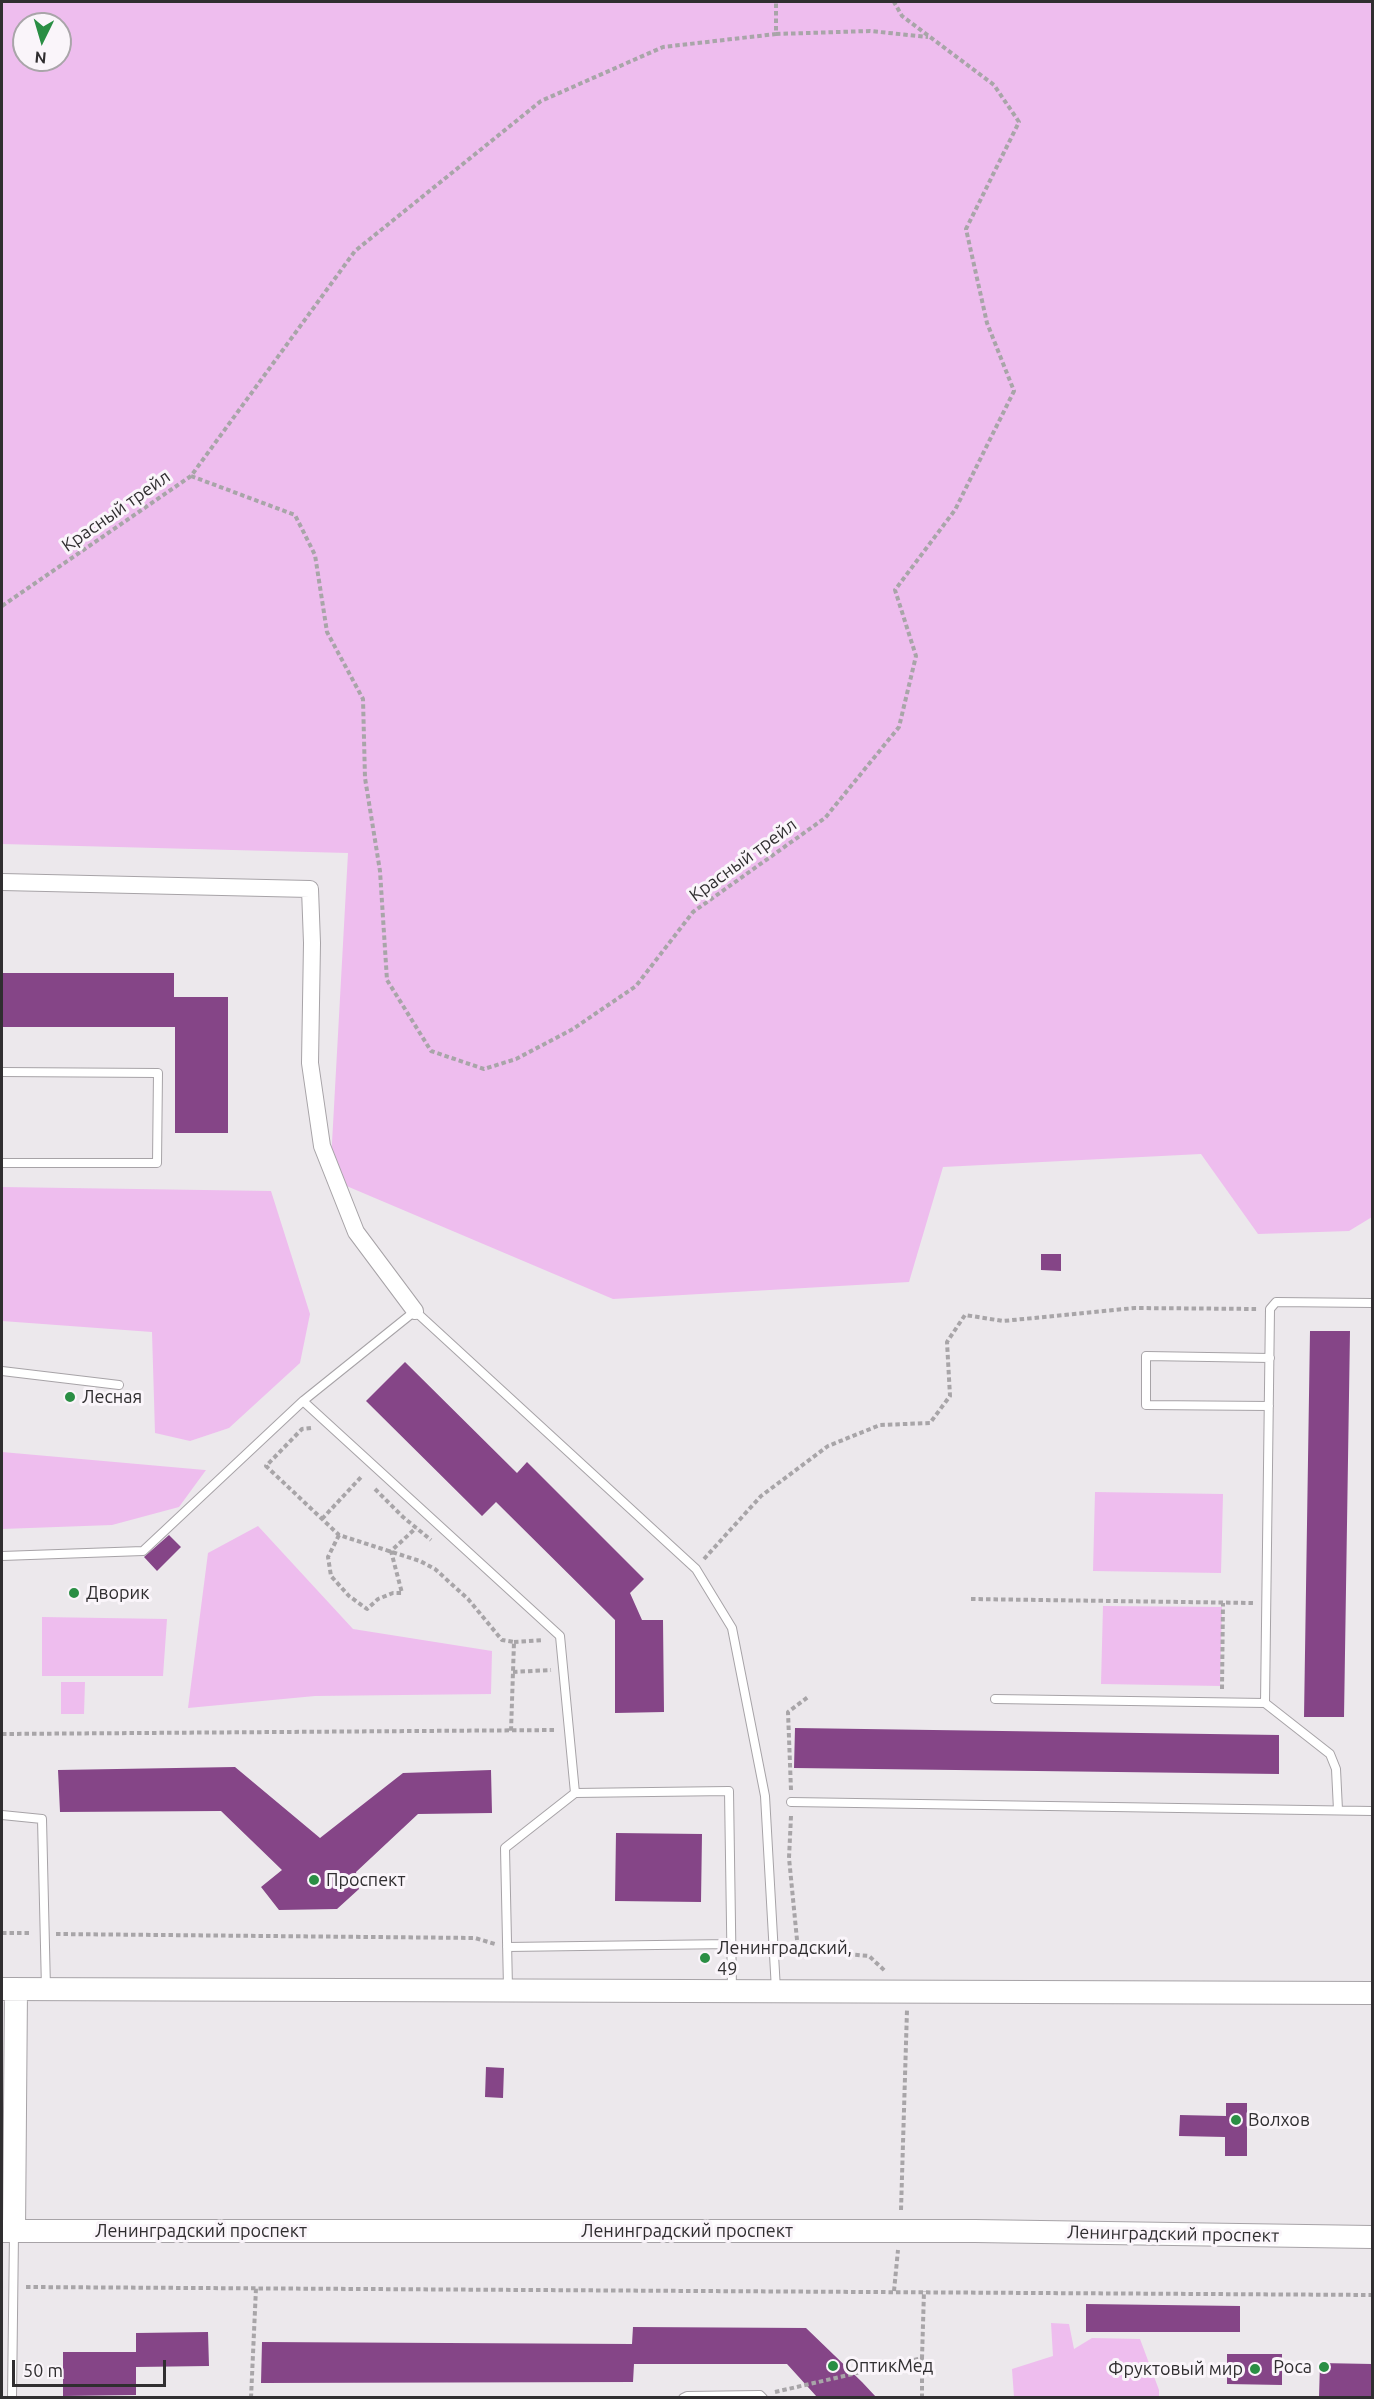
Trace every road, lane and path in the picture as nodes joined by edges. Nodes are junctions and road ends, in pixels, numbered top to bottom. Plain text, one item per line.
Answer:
1 (776, 2) edge
2 (894, 2) edge
3 (776, 34) junction
4 (930, 37) junction
5 (191, 476) junction
6 (2, 606) edge
7 (2, 882) edge
8 (2, 1072) edge
9 (2, 1163) edge
10 (1372, 1303) edge
11 (1270, 1309) junction
12 (415, 1311) junction
13 (1270, 1358) junction
14 (2, 1371) edge
15 (119, 1384) dead end
16 (303, 1401) junction
17 (1269, 1406) junction
18 (314, 1428) dead end
19 (354, 1468) dead end
20 (362, 1476) junction
21 (322, 1519) junction
22 (416, 1528) junction
23 (339, 1535) junction
24 (434, 1543) dead end
25 (391, 1551) junction
26 (2, 1556) edge
27 (696, 1569) junction
28 (971, 1599) dead end
29 (1223, 1603) junction
30 (1266, 1603) junction
31 (540, 1633) dead end
32 (545, 1640) junction
33 (514, 1642) junction
34 (548, 1648) dead end
35 (550, 1663) dead end
36 (513, 1672) junction
37 (808, 1697) dead end
38 (995, 1699) dead end
39 (1221, 1703) junction
40 (1265, 1703) junction
41 (569, 1730) junction
42 (511, 1731) junction
43 (2, 1734) edge
44 (575, 1793) junction
45 (791, 1802) junction
46 (1338, 1810) junction
47 (1372, 1811) edge
48 (2, 1815) edge
49 (2, 1933) edge
50 (45, 1934) junction
51 (731, 1944) junction
52 (507, 1947) junction
53 (774, 1947) junction
54 (798, 1950) junction
55 (9, 1989) edge
56 (46, 1989) junction
57 (508, 1990) junction
58 (732, 1991) junction
59 (776, 1991) junction
60 (907, 1992) junction
61 (1372, 1993) edge
62 (8, 2231) edge
63 (900, 2231) junction
64 (1372, 2237) edge
65 (14, 2287) junction
66 (256, 2288) junction
67 (894, 2291) junction
68 (924, 2291) junction
69 (1372, 2295) edge
70 (922, 2358) junction
71 (762, 2396) edge
72 (12, 2397) edge
73 (250, 2397) edge
74 (683, 2397) edge
75 (922, 2397) edge

1 - 3 path
2 - 4 path, Красный трейл
3 - 4 path
3 - 5 path
4 - 5 path, Красный трейл
5 - 6 path, Красный трейл
7 - 12 street
8 - 9 lane
10 - 11 lane
11 - 13 lane
11 - 27 path
12 - 16 lane
12 - 27 lane
13 - 17 lane
13 - 17 lane
14 - 15 lane
16 - 26 lane
16 - 41 lane
17 - 30 lane
18 - 21 path
19 - 20 path
20 - 21 path
20 - 22 path
21 - 23 path
22 - 24 path
22 - 25 path
23 - 25 path
23 - 25 path
25 - 33 path
27 - 53 lane
28 - 29 path
29 - 30 path
29 - 39 path
30 - 40 lane
31 - 32 path
32 - 33 path
32 - 34 path
33 - 36 path
35 - 36 path
36 - 42 path
37 - 45 path
38 - 39 lane
39 - 40 lane
40 - 46 lane
41 - 42 path
41 - 44 lane
42 - 43 path
44 - 51 lane
44 - 52 lane
45 - 46 lane
45 - 54 path
46 - 47 lane
48 - 50 lane
49 - 50 path
50 - 52 path
50 - 56 lane
51 - 52 lane
51 - 53 path
51 - 58 lane
52 - 57 lane
53 - 54 path
53 - 59 lane
54 - 60 path
55 - 56 main road
55 - 62 main road
56 - 57 main road
57 - 58 main road
58 - 59 main road
59 - 60 main road
60 - 61 main road
60 - 63 path
62 - 63 main road, Ленинградский проспект
62 - 65 lane
63 - 64 main road, Ленинградский проспект
63 - 67 path
65 - 66 path
65 - 72 lane
66 - 67 path
66 - 73 path
67 - 68 path
68 - 69 path
68 - 70 path
70 - 71 path
70 - 75 path
71 - 74 lane

